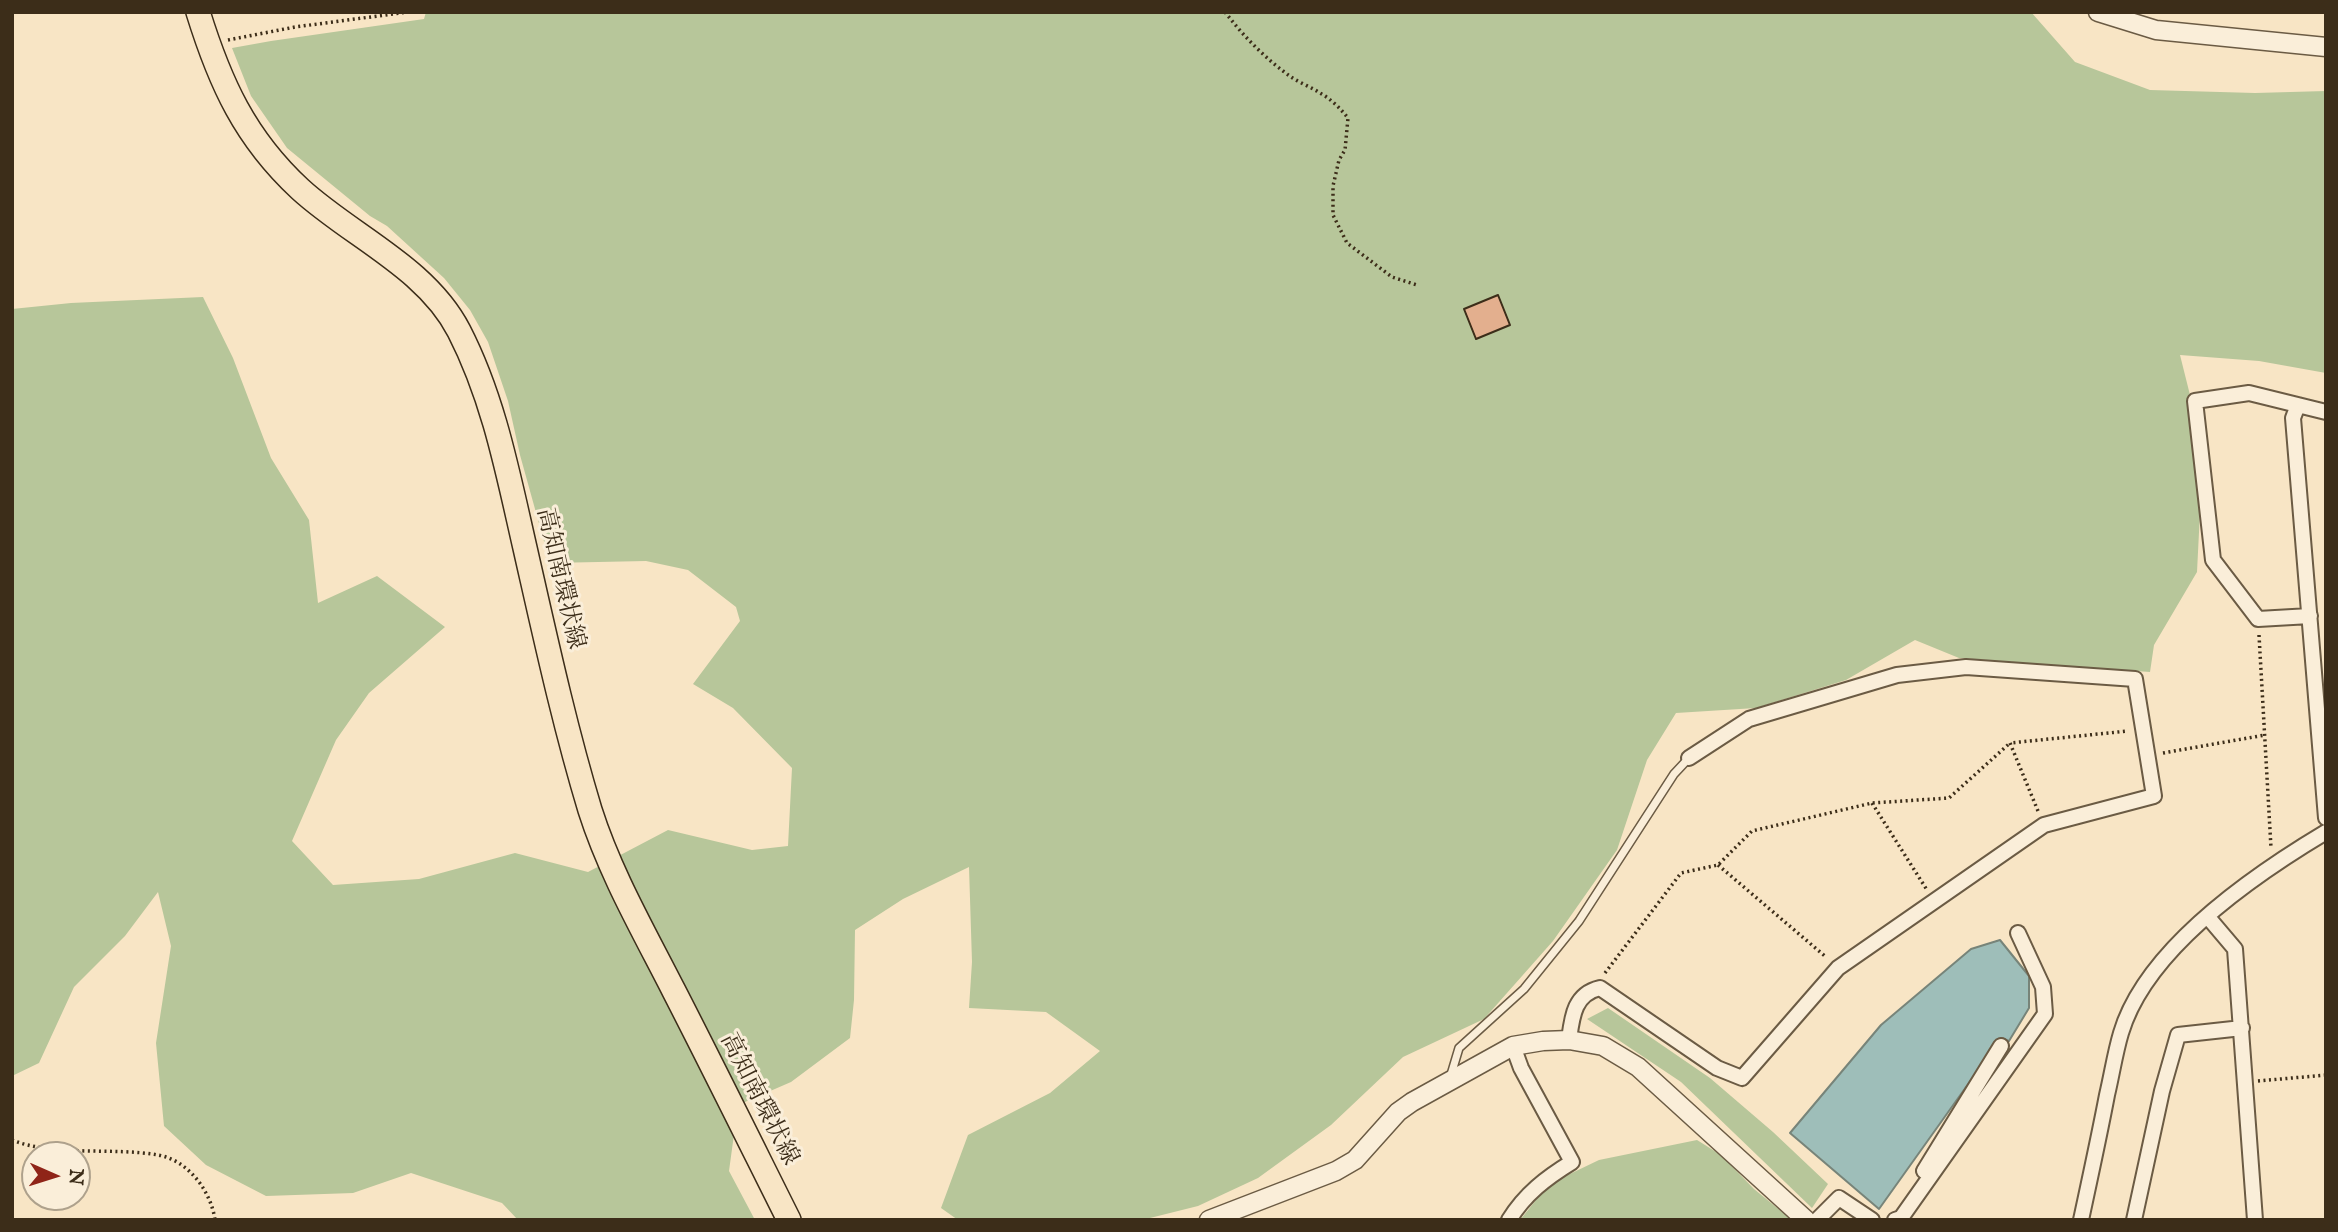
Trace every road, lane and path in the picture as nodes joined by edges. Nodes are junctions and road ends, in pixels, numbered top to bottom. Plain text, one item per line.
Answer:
1 (198, 12) edge
2 (408, 12) edge
3 (1225, 12) edge
4 (2098, 12) edge
5 (209, 44) junction
6 (2326, 47) edge
7 (1417, 285) dead end
8 (2298, 405) junction
9 (2326, 412) edge
10 (2310, 616) junction
11 (2258, 619) junction
12 (2143, 730) junction
13 (2264, 735) junction
14 (2010, 743) junction
15 (2148, 756) junction
16 (1689, 758) joint
17 (1872, 803) junction
18 (2326, 818) edge
19 (2044, 825) junction
20 (2326, 832) edge
21 (1718, 865) junction
22 (2271, 867) junction
23 (1934, 902) junction
24 (2207, 916) junction
25 (2018, 933) dead end
26 (1838, 968) junction
27 (1592, 990) junction
28 (2242, 1028) junction
29 (1569, 1040) junction
30 (1513, 1046) junction
31 (2001, 1046) dead end
32 (2326, 1075) edge
33 (1449, 1082) junction
34 (2245, 1082) junction
35 (12, 1139) edge
36 (1913, 1202) junction
37 (215, 1220) edge
38 (789, 1220) edge
39 (1209, 1220) edge
40 (1509, 1220) edge
41 (1806, 1220) edge
42 (1817, 1220) edge
43 (1872, 1220) edge
44 (1895, 1220) edge
45 (2081, 1220) edge
46 (2134, 1220) edge
47 (2255, 1220) edge

1 - 5 main road, 高知南環状線
2 - 5 path
3 - 7 path
4 - 6 street
5 - 38 main road, 高知南環状線
8 - 9 street
8 - 10 street
8 - 11 street
10 - 11 street
10 - 18 street
11 - 13 path
12 - 14 path
12 - 15 street
12 - 16 street
13 - 15 path
13 - 22 path
14 - 17 path
14 - 19 path
15 - 19 street
16 - 33 lane
17 - 21 path
17 - 23 path
19 - 23 street
20 - 22 street
21 - 26 path
21 - 27 path
22 - 24 street
23 - 26 street
24 - 28 street
24 - 45 street
25 - 36 street
26 - 27 street
27 - 29 street
28 - 34 street
28 - 46 street
29 - 30 street
29 - 41 street
30 - 33 street
30 - 40 street
31 - 36 street
32 - 34 path
33 - 39 street
34 - 47 street
35 - 37 path
36 - 44 street
42 - 43 street

